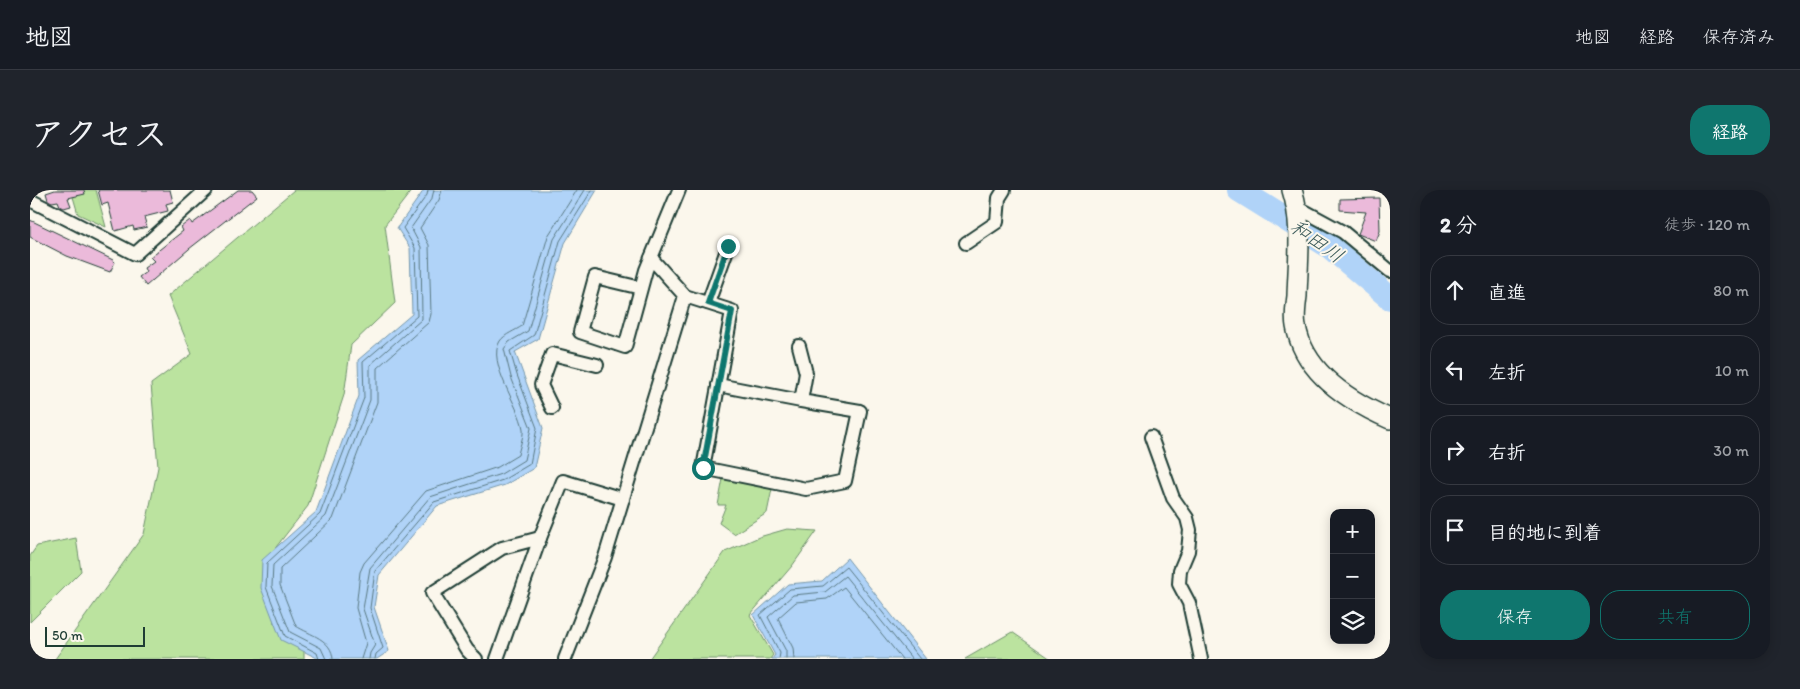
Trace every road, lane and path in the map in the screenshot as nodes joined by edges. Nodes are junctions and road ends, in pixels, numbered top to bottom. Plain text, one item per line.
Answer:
1 (206, 190) edge
2 (679, 190) edge
3 (1004, 190) edge
4 (30, 200) edge
5 (1295, 203) edge
6 (966, 242) dead end
7 (728, 246) dead end
8 (651, 258) junction
9 (1390, 271) edge
10 (641, 288) junction
11 (685, 296) junction
12 (708, 303) junction
13 (799, 346) dead end
14 (597, 365) dead end
15 (718, 385) junction
16 (801, 401) junction
17 (552, 408) dead end
18 (1390, 419) edge
19 (1151, 437) dead end
20 (622, 499) junction
21 (540, 538) junction
22 (476, 659) edge
23 (497, 659) edge
24 (565, 659) edge
25 (1201, 659) edge

1 - 4 street
2 - 8 street
3 - 6 street
5 - 9 street
5 - 18 main road
7 - 12 street
8 - 10 street
8 - 11 street
10 - 10 street
11 - 12 street
11 - 20 street
12 - 15 street
13 - 16 street
14 - 17 street
15 - 16 street
15 - 16 street
19 - 25 street
20 - 21 street
20 - 24 street
21 - 22 street
21 - 23 street

